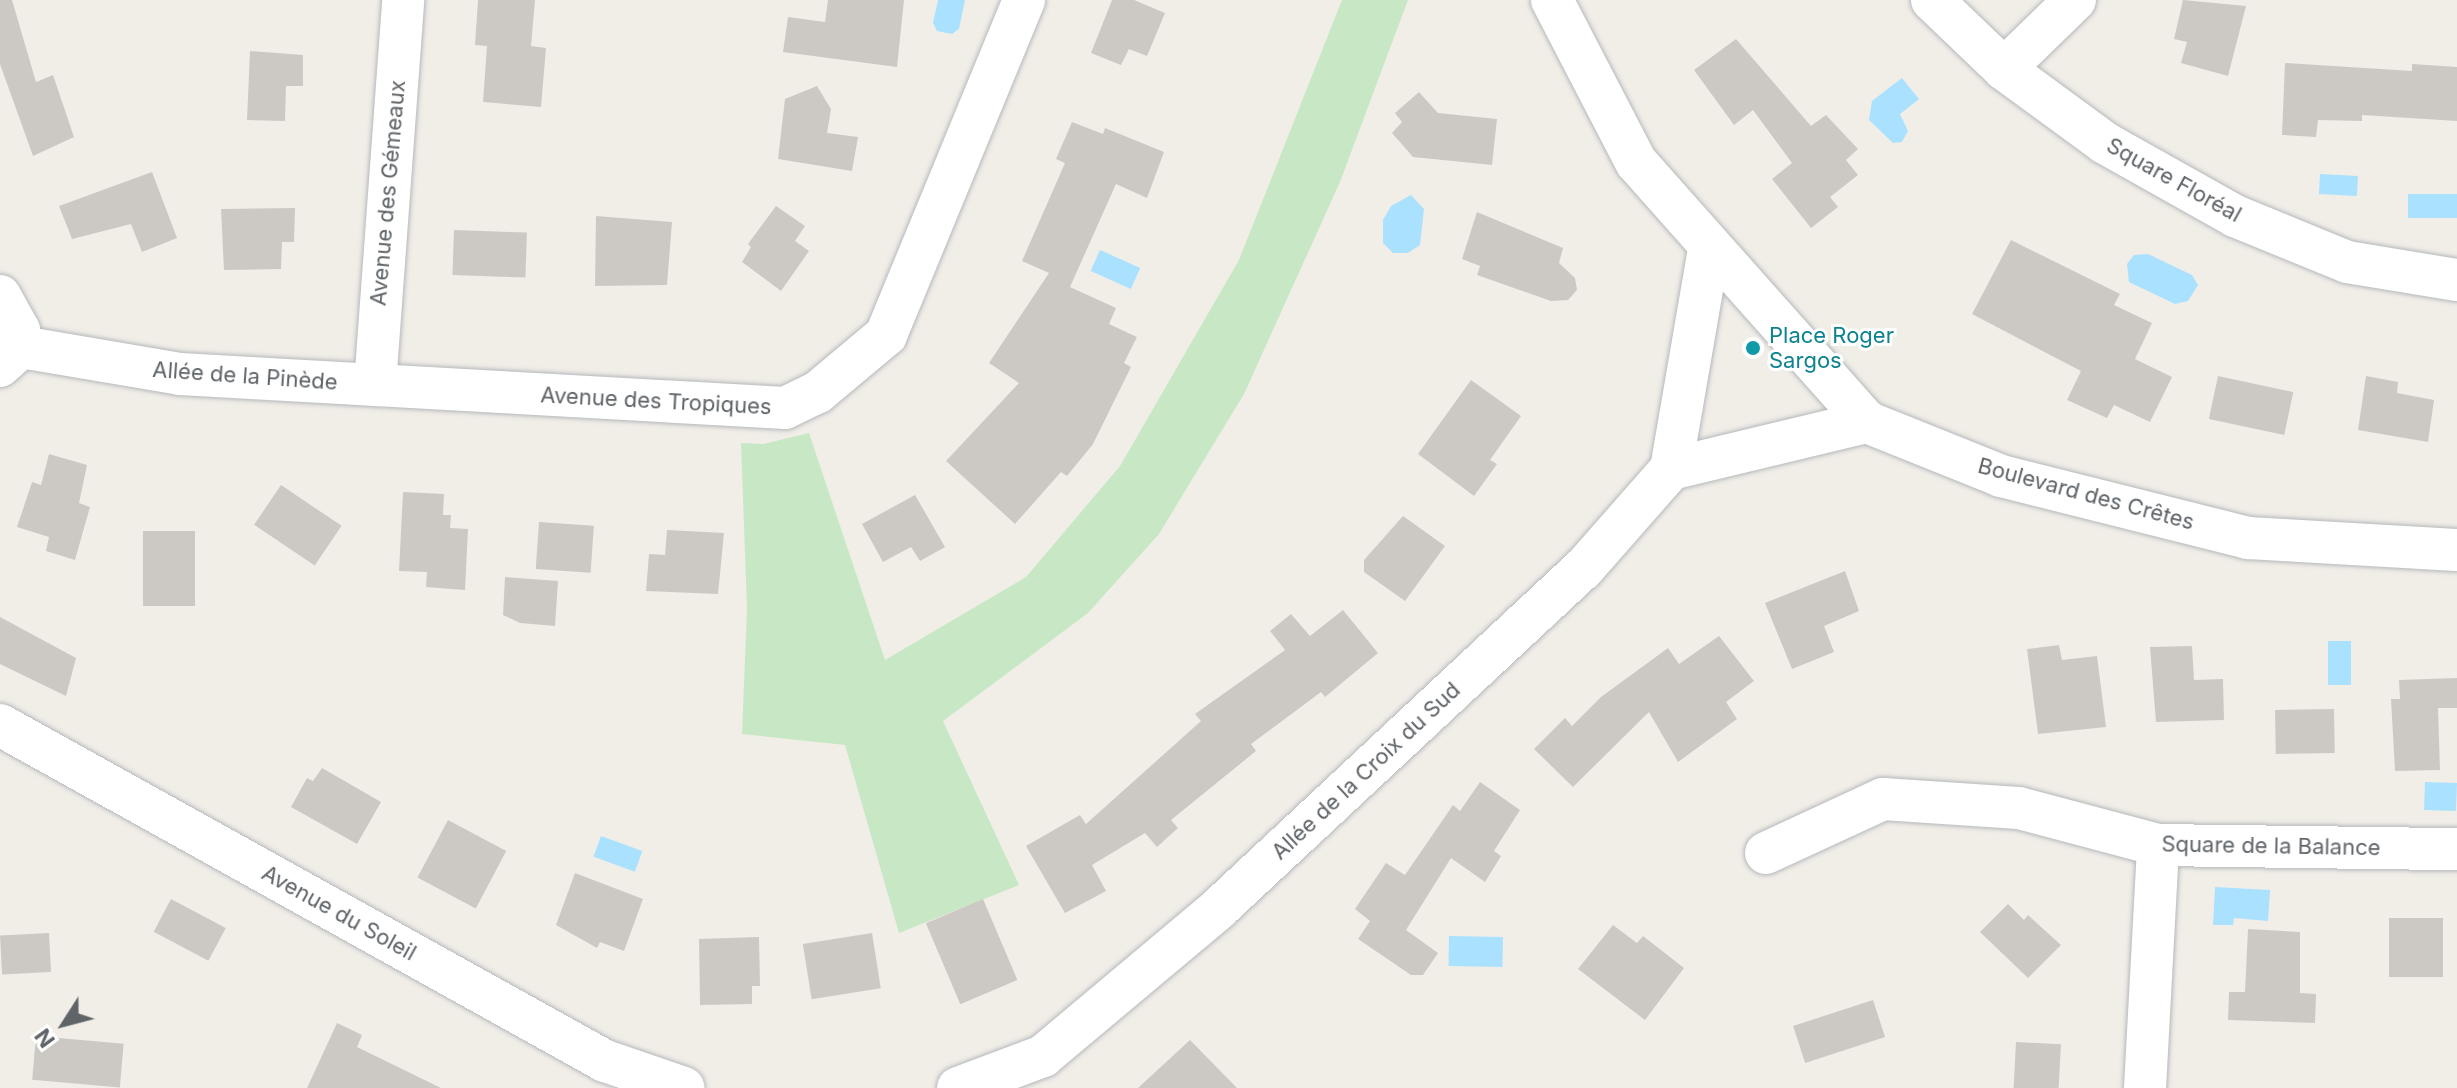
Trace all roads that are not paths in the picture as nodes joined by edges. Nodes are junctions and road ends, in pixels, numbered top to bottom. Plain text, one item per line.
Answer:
1 (403, 0) edge
2 (1024, 0) edge
3 (1552, 0) edge
4 (1932, 0) edge
5 (2075, 0) edge
6 (2004, 69) junction
7 (1709, 249) junction
8 (2457, 280) edge
9 (0, 296) edge
10 (10, 356) edge
11 (375, 385) junction
12 (1867, 422) junction
13 (1671, 469) junction
14 (2457, 550) edge
15 (0, 725) edge
16 (2158, 845) junction
17 (2457, 849) edge
18 (1766, 853) dead end
19 (1040, 1072) edge
20 (684, 1088) edge
21 (958, 1088) edge
22 (2145, 1088) edge

1 - 11 street, Avenue des Gémeaux
2 - 11 street, Avenue des Tropiques
3 - 7 street, Boulevard des Crêtes
4 - 6 street, Square Floréal
5 - 6 street
6 - 8 street, Square Floréal
7 - 12 street, Boulevard des Crêtes
7 - 13 street
9 - 10 street, Allée de la Pinède
10 - 11 street, Allée de la Pinède
12 - 13 street
12 - 14 street, Boulevard des Crêtes
13 - 19 street, Allée de la Croix du Sud
15 - 20 street, Avenue du Soleil
16 - 17 street, Square de la Balance
16 - 18 street, Square de la Balance
16 - 22 street
19 - 21 street, Allée de la Croix du Sud

